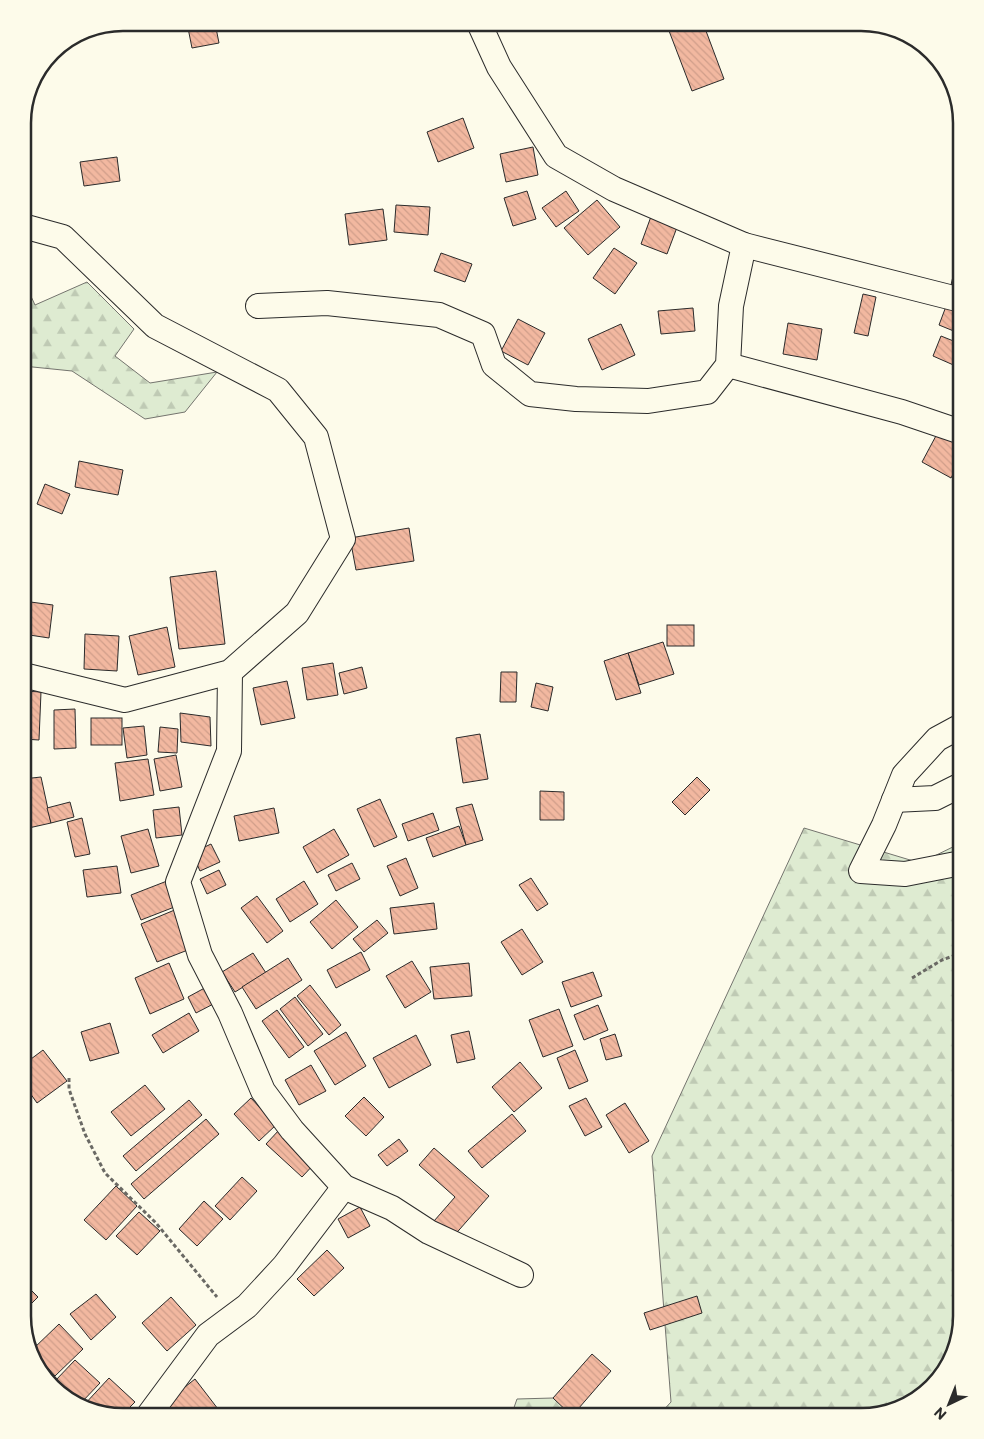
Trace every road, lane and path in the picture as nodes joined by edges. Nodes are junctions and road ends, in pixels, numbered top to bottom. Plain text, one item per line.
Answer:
1 (483, 31) edge
2 (31, 228) edge
3 (744, 245) junction
4 (953, 298) edge
5 (258, 306) dead end
6 (728, 365) junction
7 (953, 429) edge
8 (230, 672) junction
9 (31, 676) edge
10 (953, 731) edge
11 (953, 790) edge
12 (894, 800) junction
13 (953, 865) edge
14 (953, 956) edge
15 (912, 978) dead end
16 (70, 1078) dead end
17 (344, 1187) junction
18 (521, 1276) dead end
19 (233, 1317) junction
20 (154, 1408) edge

1 - 3 street
2 - 8 street
3 - 4 street
3 - 6 street
5 - 6 street
6 - 7 street
8 - 9 street
8 - 17 street
10 - 12 street
11 - 12 street
12 - 13 street
14 - 15 path
16 - 19 path
17 - 18 street
17 - 19 street
19 - 20 street

